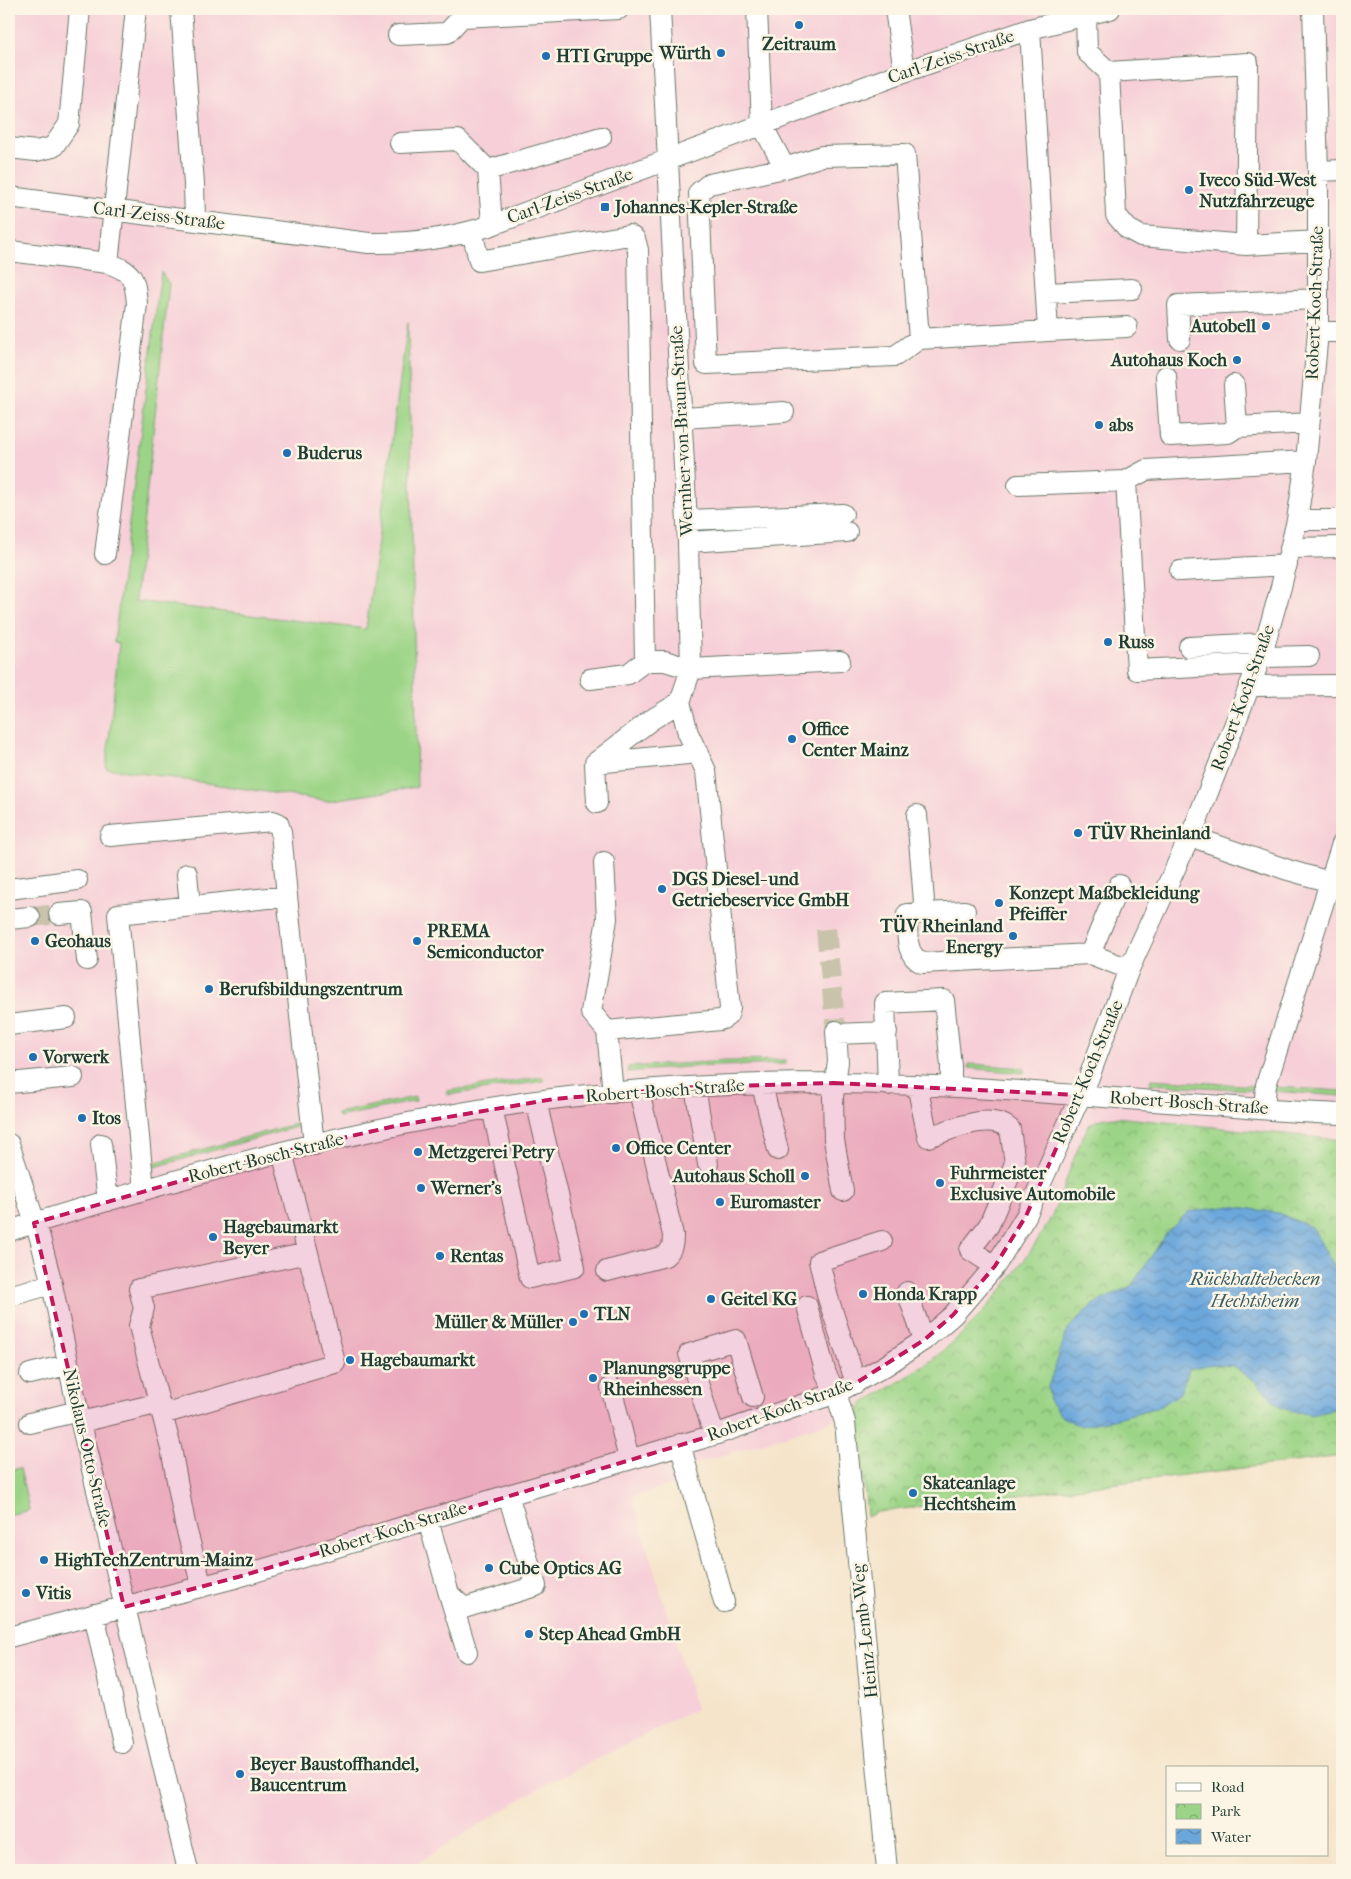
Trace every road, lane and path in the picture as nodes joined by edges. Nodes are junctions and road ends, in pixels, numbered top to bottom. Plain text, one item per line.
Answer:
1 (80, 9) edge
2 (136, 9) edge
3 (180, 9) edge
4 (619, 9) edge
5 (660, 9) edge
6 (757, 9) edge
7 (895, 9) edge
8 (1110, 9) edge
9 (1313, 9) edge
10 (1086, 14) junction
11 (1030, 29) junction
12 (398, 35) dead end
13 (904, 72) junction
14 (1108, 72) junction
15 (762, 125) junction
16 (601, 137) dead end
17 (400, 143) dead end
18 (9, 148) edge
19 (668, 159) junction
20 (785, 168) junction
21 (488, 170) junction
22 (1342, 170) edge
23 (1318, 171) junction
24 (9, 197) edge
25 (115, 211) junction
26 (195, 221) junction
27 (492, 225) junction
28 (472, 231) junction
29 (1318, 241) junction
30 (1246, 245) junction
31 (9, 251) edge
32 (108, 263) junction
33 (1132, 289) dead end
34 (1046, 293) junction
35 (1318, 299) junction
36 (1127, 327) dead end
37 (1048, 331) junction
38 (1318, 332) junction
39 (1342, 332) edge
40 (919, 339) junction
41 (1180, 339) dead end
42 (1166, 376) dead end
43 (1234, 385) dead end
44 (784, 412) dead end
45 (682, 418) junction
46 (1309, 423) junction
47 (1237, 427) junction
48 (1306, 461) junction
49 (1126, 481) junction
50 (1018, 485) dead end
51 (687, 520) junction
52 (1297, 520) junction
53 (1342, 520) edge
54 (688, 542) junction
55 (1342, 547) edge
56 (105, 554) dead end
57 (1289, 556) junction
58 (1180, 571) dead end
59 (1189, 647) dead end
60 (1261, 655) junction
61 (1309, 656) dead end
62 (645, 661) junction
63 (840, 661) dead end
64 (691, 669) junction
65 (590, 679) dead end
66 (1342, 685) edge
67 (1250, 686) junction
68 (680, 702) junction
69 (698, 753) junction
70 (595, 763) junction
71 (597, 802) dead end
72 (917, 815) dead end
73 (110, 836) dead end
74 (1190, 836) junction
75 (1342, 844) edge
76 (604, 862) dead end
77 (187, 874) dead end
78 (77, 880) dead end
79 (1330, 882) junction
80 (1119, 886) dead end
81 (9, 890) edge
82 (287, 896) junction
83 (190, 906) junction
84 (964, 911) dead end
85 (59, 914) tunnel mouth
86 (925, 914) junction
87 (30, 917) tunnel mouth
88 (9, 919) edge
89 (1090, 954) junction
90 (87, 960) dead end
91 (1129, 969) junction
92 (66, 1018) dead end
93 (9, 1025) edge
94 (607, 1031) junction
95 (887, 1032) junction
96 (73, 1077) dead end
97 (9, 1083) edge
98 (834, 1083) junction
99 (762, 1085) junction
100 (888, 1085) junction
101 (917, 1085) junction
102 (950, 1086) junction
103 (695, 1087) junction
104 (639, 1091) junction
105 (613, 1093) junction
106 (1080, 1095) junction
107 (536, 1101) junction
108 (492, 1108) junction
109 (1264, 1109) junction
110 (1340, 1114) edge
111 (9, 1144) edge
112 (101, 1144) dead end
113 (314, 1145) junction
114 (778, 1150) dead end
115 (282, 1152) junction
116 (708, 1164) dead end
117 (144, 1190) junction
118 (843, 1191) dead end
119 (108, 1200) junction
120 (34, 1223) junction
121 (9, 1231) edge
122 (882, 1241) dead end
123 (308, 1253) junction
124 (995, 1266) junction
125 (607, 1271) dead end
126 (52, 1284) junction
127 (907, 1292) dead end
128 (9, 1296) edge
129 (807, 1306) dead end
130 (924, 1340) junction
131 (67, 1365) junction
132 (30, 1374) dead end
133 (856, 1383) junction
134 (611, 1387) dead end
135 (836, 1393) junction
136 (753, 1397) dead end
137 (161, 1409) junction
138 (79, 1416) junction
139 (30, 1422) dead end
140 (714, 1435) junction
141 (680, 1444) junction
142 (629, 1459) junction
143 (508, 1495) junction
144 (428, 1520) junction
145 (202, 1587) junction
146 (449, 1594) junction
147 (724, 1602) dead end
148 (124, 1607) junction
149 (94, 1614) junction
150 (9, 1637) edge
151 (467, 1652) dead end
152 (122, 1743) dead end
153 (188, 1870) edge
154 (887, 1870) edge

1 - 18 street
2 - 25 street
3 - 26 street
4 - 12 street
5 - 19 street
6 - 15 street
7 - 13 street
8 - 10 street, Carl-Zeiss-Straße
9 - 23 street, Robert-Koch-Straße
10 - 11 street, Carl-Zeiss-Straße
10 - 14 street
11 - 13 street, Carl-Zeiss-Straße
11 - 34 street
13 - 15 street, Carl-Zeiss-Straße
14 - 30 street
14 - 30 street
15 - 19 street, Carl-Zeiss-Straße
15 - 20 street
16 - 21 street
17 - 21 street
19 - 27 street, Carl-Zeiss-Straße
19 - 45 street, Wernher-von-Braun-Straße
20 - 40 street
20 - 40 street
21 - 27 street
22 - 23 street
23 - 29 street, Robert-Koch-Straße
24 - 25 street, Carl-Zeiss-Straße
25 - 26 street, Carl-Zeiss-Straße
25 - 32 street
26 - 28 street, Carl-Zeiss-Straße
27 - 28 street, Carl-Zeiss-Straße
28 - 62 street
29 - 30 street
29 - 35 street, Robert-Koch-Straße
31 - 32 street
32 - 56 street
33 - 34 street
34 - 37 street
35 - 38 street, Robert-Koch-Straße
35 - 41 street
36 - 37 street
37 - 40 street
38 - 39 street
38 - 46 street, Robert-Koch-Straße
42 - 47 street
43 - 47 street
44 - 45 street
45 - 51 street, Wernher-von-Braun-Straße
46 - 47 street
46 - 48 street, Robert-Koch-Straße
48 - 49 street
48 - 52 street, Robert-Koch-Straße
49 - 50 street
49 - 60 street
51 - 54 street, Wernher-von-Braun-Straße
51 - 54 street
52 - 53 street
52 - 57 street, Robert-Koch-Straße
54 - 64 street, Wernher-von-Braun-Straße
55 - 57 street
57 - 58 street
57 - 60 street, Robert-Koch-Straße
59 - 60 street
60 - 61 street
60 - 67 street, Robert-Koch-Straße
62 - 64 street
62 - 65 street
63 - 64 street
64 - 68 street, Wernher-von-Braun-Straße
66 - 67 street
67 - 74 street, Robert-Koch-Straße
68 - 69 street
68 - 70 street
69 - 70 street
69 - 94 street
70 - 71 street
72 - 86 street
73 - 82 street
74 - 79 street
74 - 91 street, Robert-Koch-Straße
75 - 79 street
76 - 94 street
77 - 83 street
78 - 81 street
79 - 109 street
80 - 89 street
82 - 83 street
82 - 113 street
83 - 117 street
84 - 86 street
85 - 90 street
86 - 89 street
87 - 88 street
89 - 91 street
91 - 106 street, Robert-Koch-Straße
92 - 93 street
94 - 105 street
95 - 98 street
95 - 100 street
95 - 102 street
96 - 97 street
98 - 99 street, Robert-Bosch-Straße
98 - 100 street, Robert-Bosch-Straße
98 - 118 street
99 - 103 street, Robert-Bosch-Straße
99 - 114 street
100 - 101 street, Robert-Bosch-Straße
101 - 102 street, Robert-Bosch-Straße
101 - 124 street
102 - 106 street, Robert-Bosch-Straße
103 - 104 street, Robert-Bosch-Straße
103 - 116 street
104 - 105 street, Robert-Bosch-Straße
104 - 125 street
105 - 107 street, Robert-Bosch-Straße
106 - 109 street, Robert-Bosch-Straße
106 - 124 street, Robert-Koch-Straße
107 - 108 street, Robert-Bosch-Straße
107 - 108 street
108 - 113 street, Robert-Bosch-Straße
109 - 110 street, Robert-Bosch-Straße
111 - 120 street, Nikolaus-Otto-Straße
112 - 119 street
113 - 115 street, Robert-Bosch-Straße
115 - 117 street, Robert-Bosch-Straße
115 - 123 street
117 - 119 street, Robert-Bosch-Straße
119 - 120 street, Robert-Bosch-Straße
120 - 121 street, Robert-Bosch-Straße
120 - 126 street, Nikolaus-Otto-Straße
122 - 133 street
123 - 137 street
123 - 137 street
124 - 130 street, Robert-Koch-Straße
126 - 128 street
126 - 131 street, Nikolaus-Otto-Straße
127 - 130 street
129 - 135 street, Heinz-Lemb-Weg
130 - 133 street, Robert-Koch-Straße
131 - 132 street
131 - 138 street, Nikolaus-Otto-Straße
133 - 135 street, Robert-Koch-Straße
134 - 142 street
135 - 140 street, Robert-Koch-Straße
135 - 154 street, Heinz-Lemb-Weg
136 - 140 street
137 - 138 street
137 - 145 street
138 - 139 street
138 - 148 street, Nikolaus-Otto-Straße
140 - 141 street, Robert-Koch-Straße
141 - 142 street, Robert-Koch-Straße
141 - 147 street
142 - 143 street, Robert-Koch-Straße
143 - 144 street, Robert-Koch-Straße
143 - 146 street
144 - 145 street, Robert-Koch-Straße
144 - 146 street
145 - 148 street, Robert-Koch-Straße
146 - 151 street
148 - 149 street, Robert-Koch-Straße
148 - 153 street, Nikolaus-Otto-Straße
149 - 150 street, Robert-Koch-Straße
149 - 152 street

